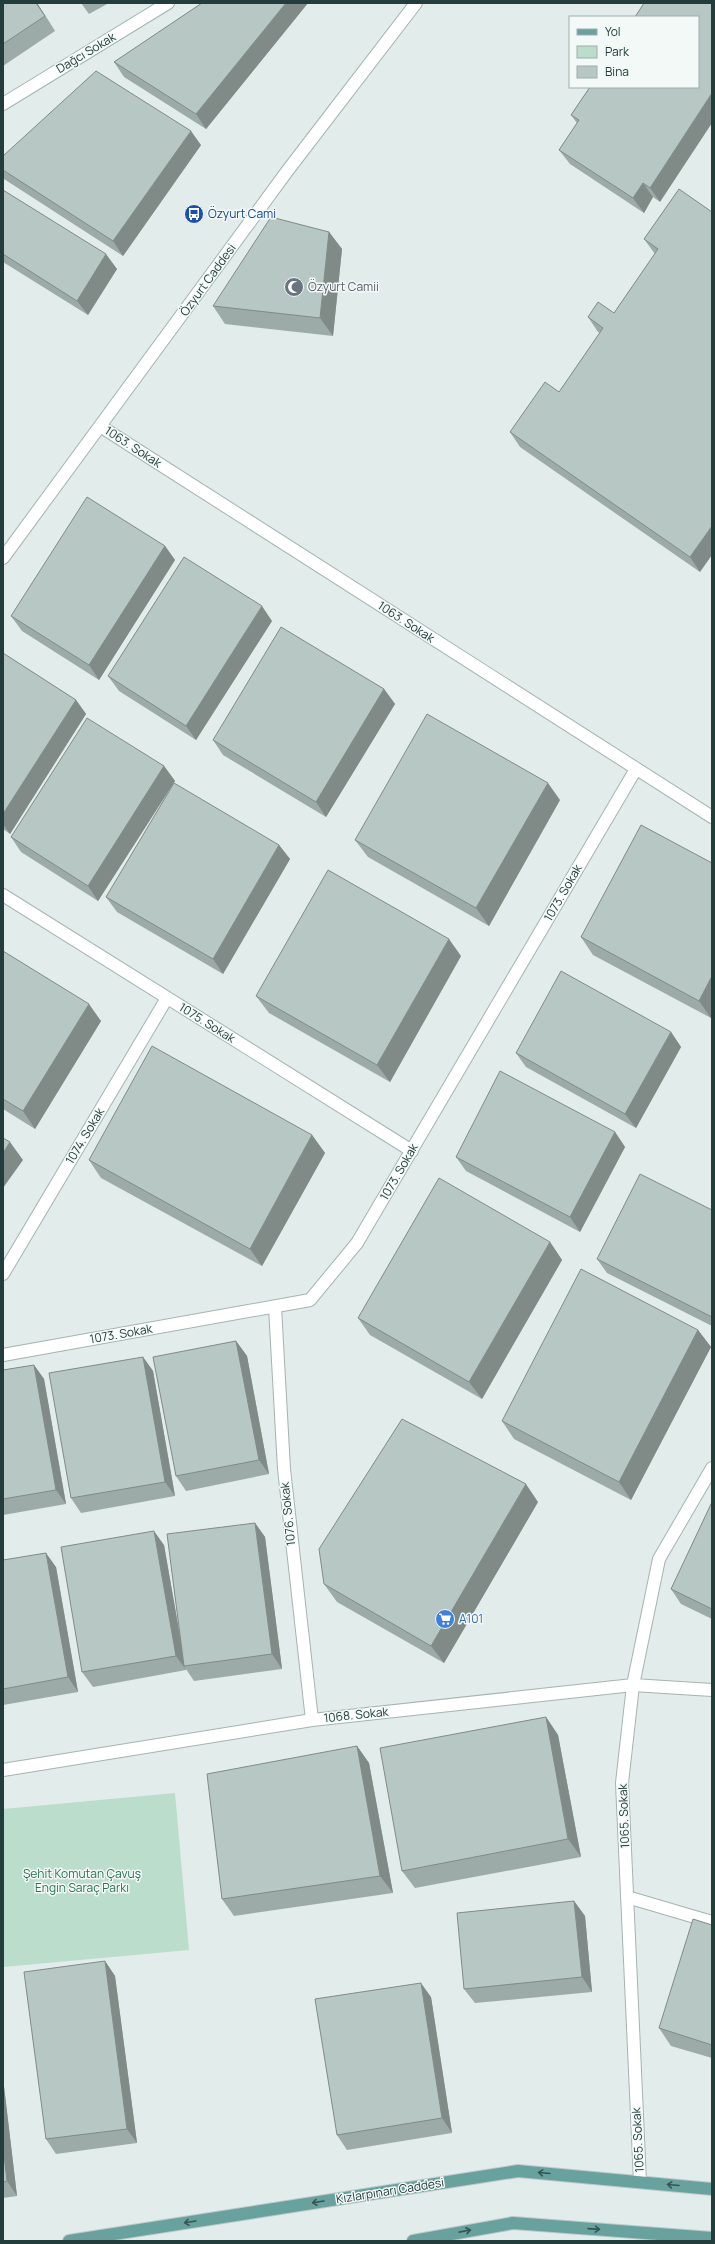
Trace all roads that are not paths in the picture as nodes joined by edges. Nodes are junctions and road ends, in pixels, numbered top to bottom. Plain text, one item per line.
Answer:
1 (168, 3) edge
2 (416, 3) edge
3 (3, 104) edge
4 (100, 426) junction
5 (3, 558) edge
6 (636, 769) junction
7 (712, 817) edge
8 (3, 896) edge
9 (167, 998) junction
10 (412, 1151) junction
11 (3, 1274) edge
12 (275, 1306) junction
13 (3, 1355) edge
14 (712, 1468) edge
15 (632, 1685) junction
16 (712, 1690) edge
17 (312, 1720) junction
18 (3, 1770) edge
19 (627, 1897) junction
20 (712, 1922) edge
21 (640, 2182) junction
22 (712, 2189) edge
23 (650, 2237) edge
24 (712, 2238) edge
25 (69, 2241) edge
26 (413, 2241) edge

1 - 3 street, Dağcı Sokak
2 - 4 street, Özyurt Caddesi
4 - 5 street, Özyurt Caddesi
4 - 6 street, 1063. Sokak
6 - 7 street, 1063. Sokak
6 - 10 street, 1073. Sokak
8 - 9 street, 1075. Sokak
9 - 10 street, 1075. Sokak
9 - 11 street, 1074. Sokak
10 - 12 street, 1073. Sokak
12 - 13 street, 1073. Sokak
12 - 17 street, 1076. Sokak
14 - 15 street, 1065. Sokak
15 - 16 street, 1068. Sokak
15 - 17 street, 1068. Sokak
15 - 19 street, 1065. Sokak
17 - 18 street, 1068. Sokak
19 - 20 street
19 - 21 street, 1065. Sokak
22 -> 21 main road, Kızlarpınarı Caddesi
21 -> 25 main road, Kızlarpınarı Caddesi
23 - 24 main road
26 -> 23 main road

